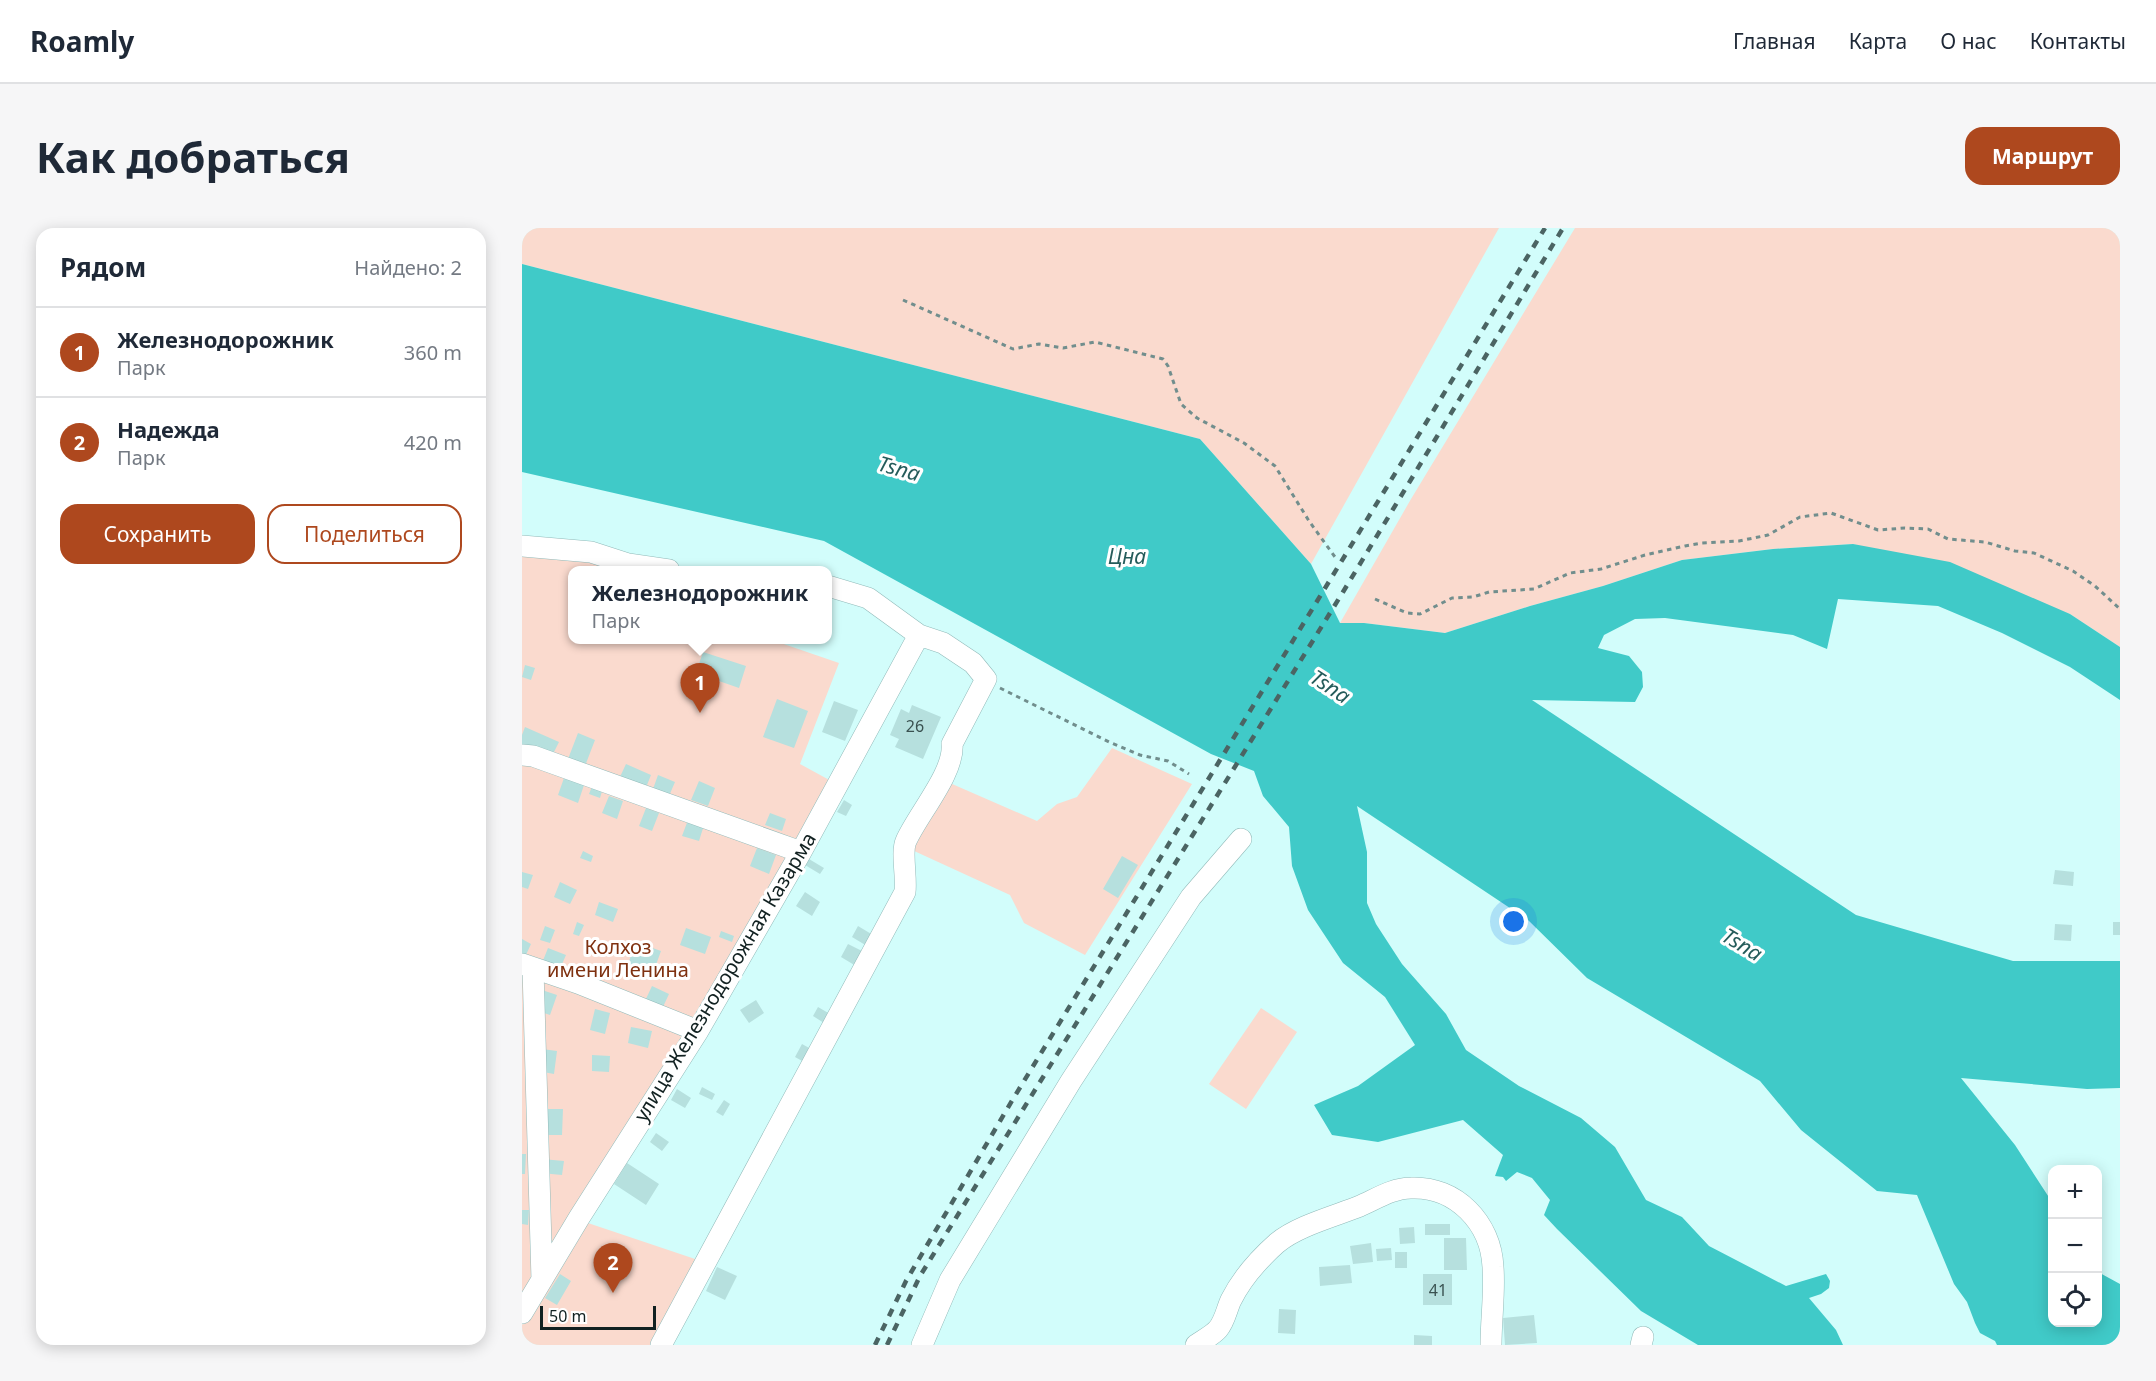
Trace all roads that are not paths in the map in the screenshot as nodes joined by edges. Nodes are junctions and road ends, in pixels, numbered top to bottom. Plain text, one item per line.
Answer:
1 (522, 546) edge
2 (642, 566) edge
3 (832, 587) edge
4 (919, 635) junction
5 (522, 755) edge
6 (1241, 839) dead end
7 (801, 852) junction
8 (528, 966) edge
9 (698, 1031) junction
10 (542, 1281) junction
11 (522, 1313) edge
12 (661, 1345) edge
13 (922, 1345) edge
14 (1196, 1345) edge
15 (1491, 1345) edge

1 - 2 street
3 - 4 street
4 - 7 street, улица Железнодорожная Казарма
4 - 12 street
5 - 7 street
6 - 13 street
7 - 9 street, улица Железнодорожная Казарма
8 - 9 street
8 - 10 street
9 - 10 street, улица Железнодорожная Казарма
10 - 11 street, улица Железнодорожная Казарма
14 - 15 street

